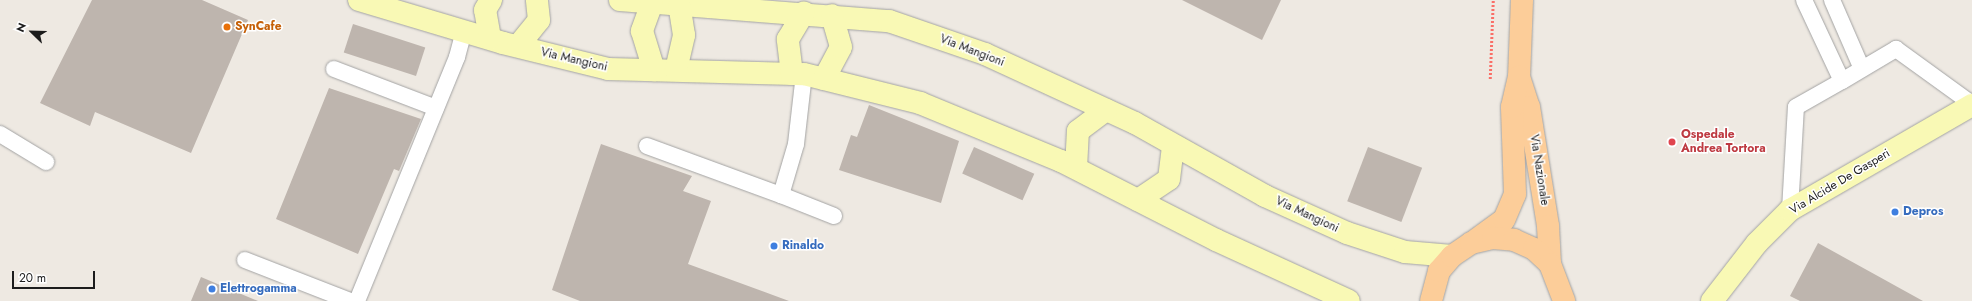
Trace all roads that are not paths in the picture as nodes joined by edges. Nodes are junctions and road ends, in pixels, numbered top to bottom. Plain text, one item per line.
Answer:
1 (359, 0) edge
2 (491, 0) edge
3 (537, 0) edge
4 (620, 0) edge
5 (1522, 0) edge
6 (1804, 0) edge
7 (1832, 0) edge
8 (652, 3) junction
9 (679, 5) junction
10 (804, 12) junction
11 (832, 15) junction
12 (464, 31) junction
13 (490, 38) junction
14 (518, 46) junction
15 (334, 69) dead end
16 (1862, 69) junction
17 (654, 70) junction
18 (676, 70) junction
19 (807, 75) junction
20 (1519, 77) junction
21 (1842, 81) junction
22 (1972, 105) edge
23 (436, 108) junction
24 (1106, 110) junction
25 (0, 134) edge
26 (1173, 144) junction
27 (647, 146) dead end
28 (46, 162) dead end
29 (1076, 168) junction
30 (781, 195) junction
31 (1138, 200) junction
32 (1790, 210) junction
33 (834, 216) dead end
34 (1471, 243) junction
35 (1452, 256) junction
36 (245, 260) dead end
37 (1550, 264) junction
38 (350, 301) edge
39 (357, 301) edge
40 (1349, 301) edge
41 (1431, 301) edge
42 (1564, 301) edge
43 (1712, 301) edge

1 - 12 street, Via Mangioni
2 - 13 street
3 - 14 street
4 - 8 street, Via Mangioni
5 - 20 main road, Via Nazionale
6 - 21 lane
7 - 16 lane
8 - 9 street, Via Mangioni
8 - 17 street
9 - 10 street, Via Mangioni
9 - 18 street
10 - 11 street, Via Mangioni
10 - 19 street
11 - 19 street
11 - 24 street, Via Mangioni
12 - 13 street, Via Mangioni
12 - 23 lane
13 - 14 street, Via Mangioni
14 - 17 street, Via Mangioni
15 - 23 lane
16 - 21 lane
16 - 22 lane
17 - 18 street, Via Mangioni
18 - 19 street, Via Mangioni
19 - 29 street, Via Mangioni
19 - 30 lane
20 - 34 main road, Via Nazionale
20 - 37 main road, Via Nazionale
21 - 32 lane
22 - 32 street, Via Alcide De Gasperi
23 - 39 lane
24 - 26 street, Via Mangioni
24 - 29 street
25 - 28 lane
26 - 31 street
26 - 35 street, Via Mangioni
27 - 30 lane
29 - 31 street, Via Mangioni
30 - 33 lane
31 - 40 street, Via Mangioni
32 - 43 street, Via Alcide De Gasperi
34 - 35 main road, Via Nazionale
34 - 37 main road, Via Nazionale
35 - 41 main road, Via Nazionale
36 - 38 lane
37 - 42 main road, Via Nazionale

